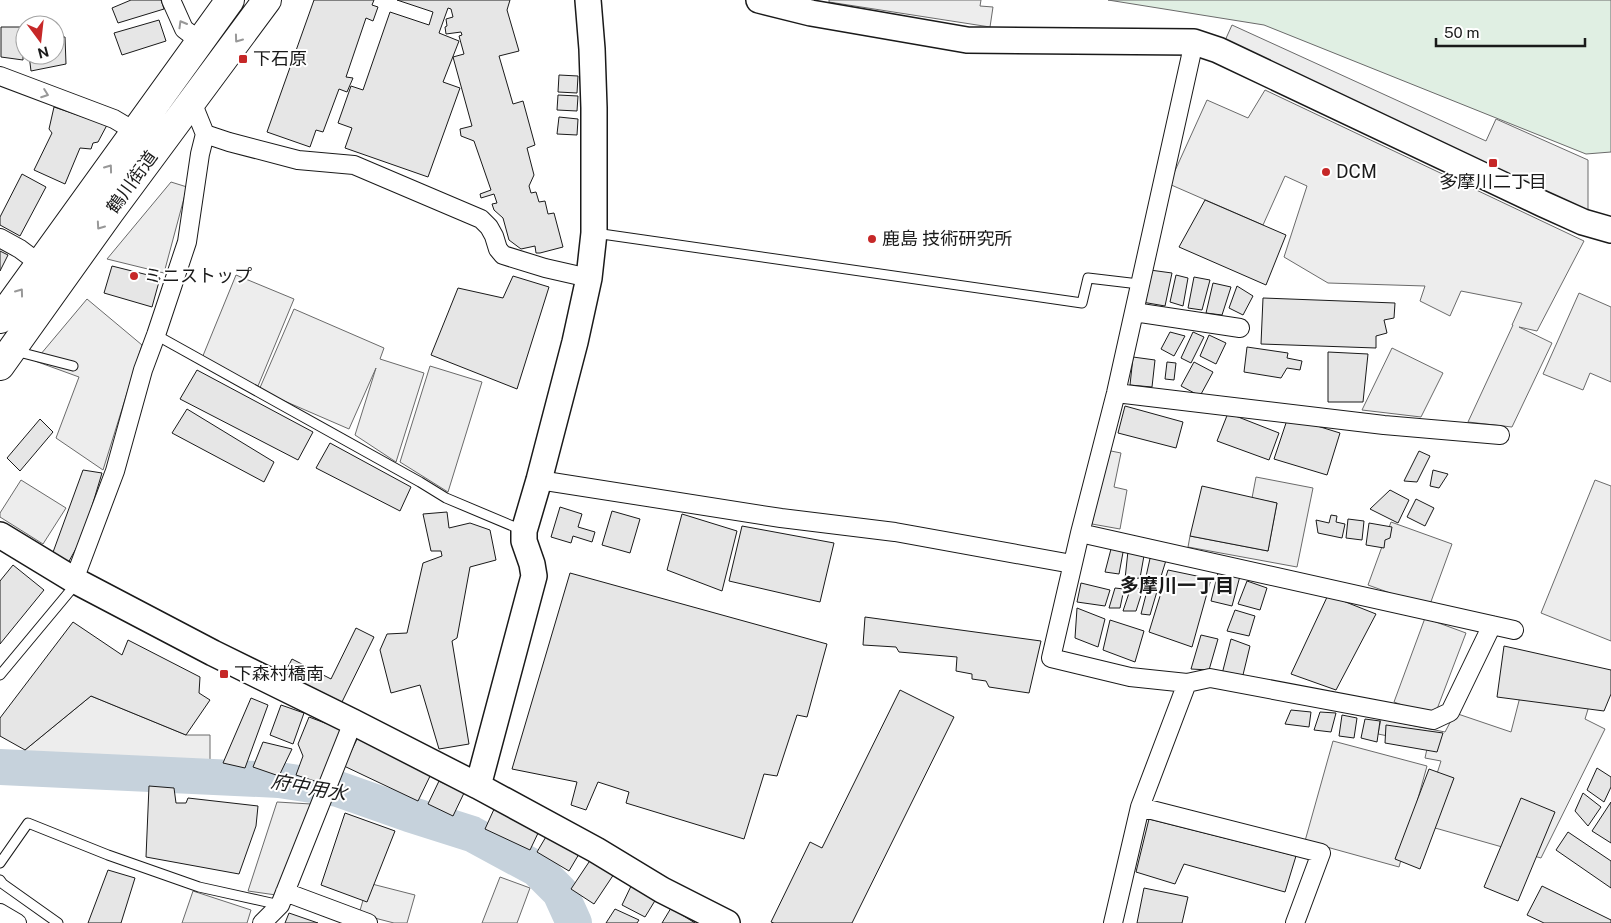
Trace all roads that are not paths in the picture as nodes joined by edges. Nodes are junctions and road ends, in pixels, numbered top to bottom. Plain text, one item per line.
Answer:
1 (171, 0) edge
2 (230, 0) edge
3 (267, 0) edge
4 (588, 0) edge
5 (759, 0) edge
6 (201, 42) junction
7 (1194, 42) junction
8 (0, 76) edge
9 (192, 102) junction
10 (136, 132) junction
11 (205, 134) junction
12 (1611, 230) edge
13 (594, 233) junction
14 (0, 238) edge
15 (40, 264) junction
16 (589, 278) junction
17 (1139, 284) junction
18 (1134, 312) junction
19 (0, 319) edge
20 (1240, 328) dead end
21 (156, 335) junction
22 (4, 353) edge
23 (73, 366) dead end
24 (1116, 393) junction
25 (1500, 436) dead end
26 (539, 480) junction
27 (524, 531) junction
28 (1080, 533) junction
29 (0, 535) edge
30 (1072, 564) junction
31 (74, 580) junction
32 (1492, 625) junction
33 (1514, 630) dead end
34 (0, 675) edge
35 (1187, 683) junction
36 (353, 722) junction
37 (478, 786) junction
38 (1140, 806) junction
39 (0, 863) edge
40 (0, 880) edge
41 (282, 898) junction
42 (0, 913) edge
43 (17, 923) edge
44 (58, 923) edge
45 (262, 923) edge
46 (368, 923) edge
47 (727, 923) edge
48 (1113, 923) edge
49 (1295, 923) edge

6 -> 1 street
2 - 6 main road, 鶴川街道
3 -> 9 main road, 鶴川街道
4 - 13 street
5 - 7 street
6 - 10 main road, 鶴川街道
7 - 12 street
7 - 17 street
8 -> 10 street
9 - 11 street
9 -> 22 main road, 鶴川街道
15 -> 10 main road, 鶴川街道
11 - 16 street
11 - 21 street
13 - 16 street
13 - 17 lane
14 - 15 street
19 -> 15 main road, 鶴川街道
16 - 26 street
17 - 18 street
18 - 20 street
18 - 24 street
21 - 27 lane
21 - 31 street
22 - 23 lane
24 - 25 street
24 - 28 street
26 - 27 street
26 - 30 street
27 - 37 street
28 - 30 street
28 - 32 street
29 - 31 street
30 - 35 street
31 - 34 lane
31 - 36 street
32 - 33 street
32 - 35 street
35 - 38 street
36 - 37 street
36 - 41 street
37 - 47 street
38 - 48 street
38 - 49 street
39 - 41 lane
40 - 44 lane
41 - 45 street
41 - 46 street
42 - 43 street

